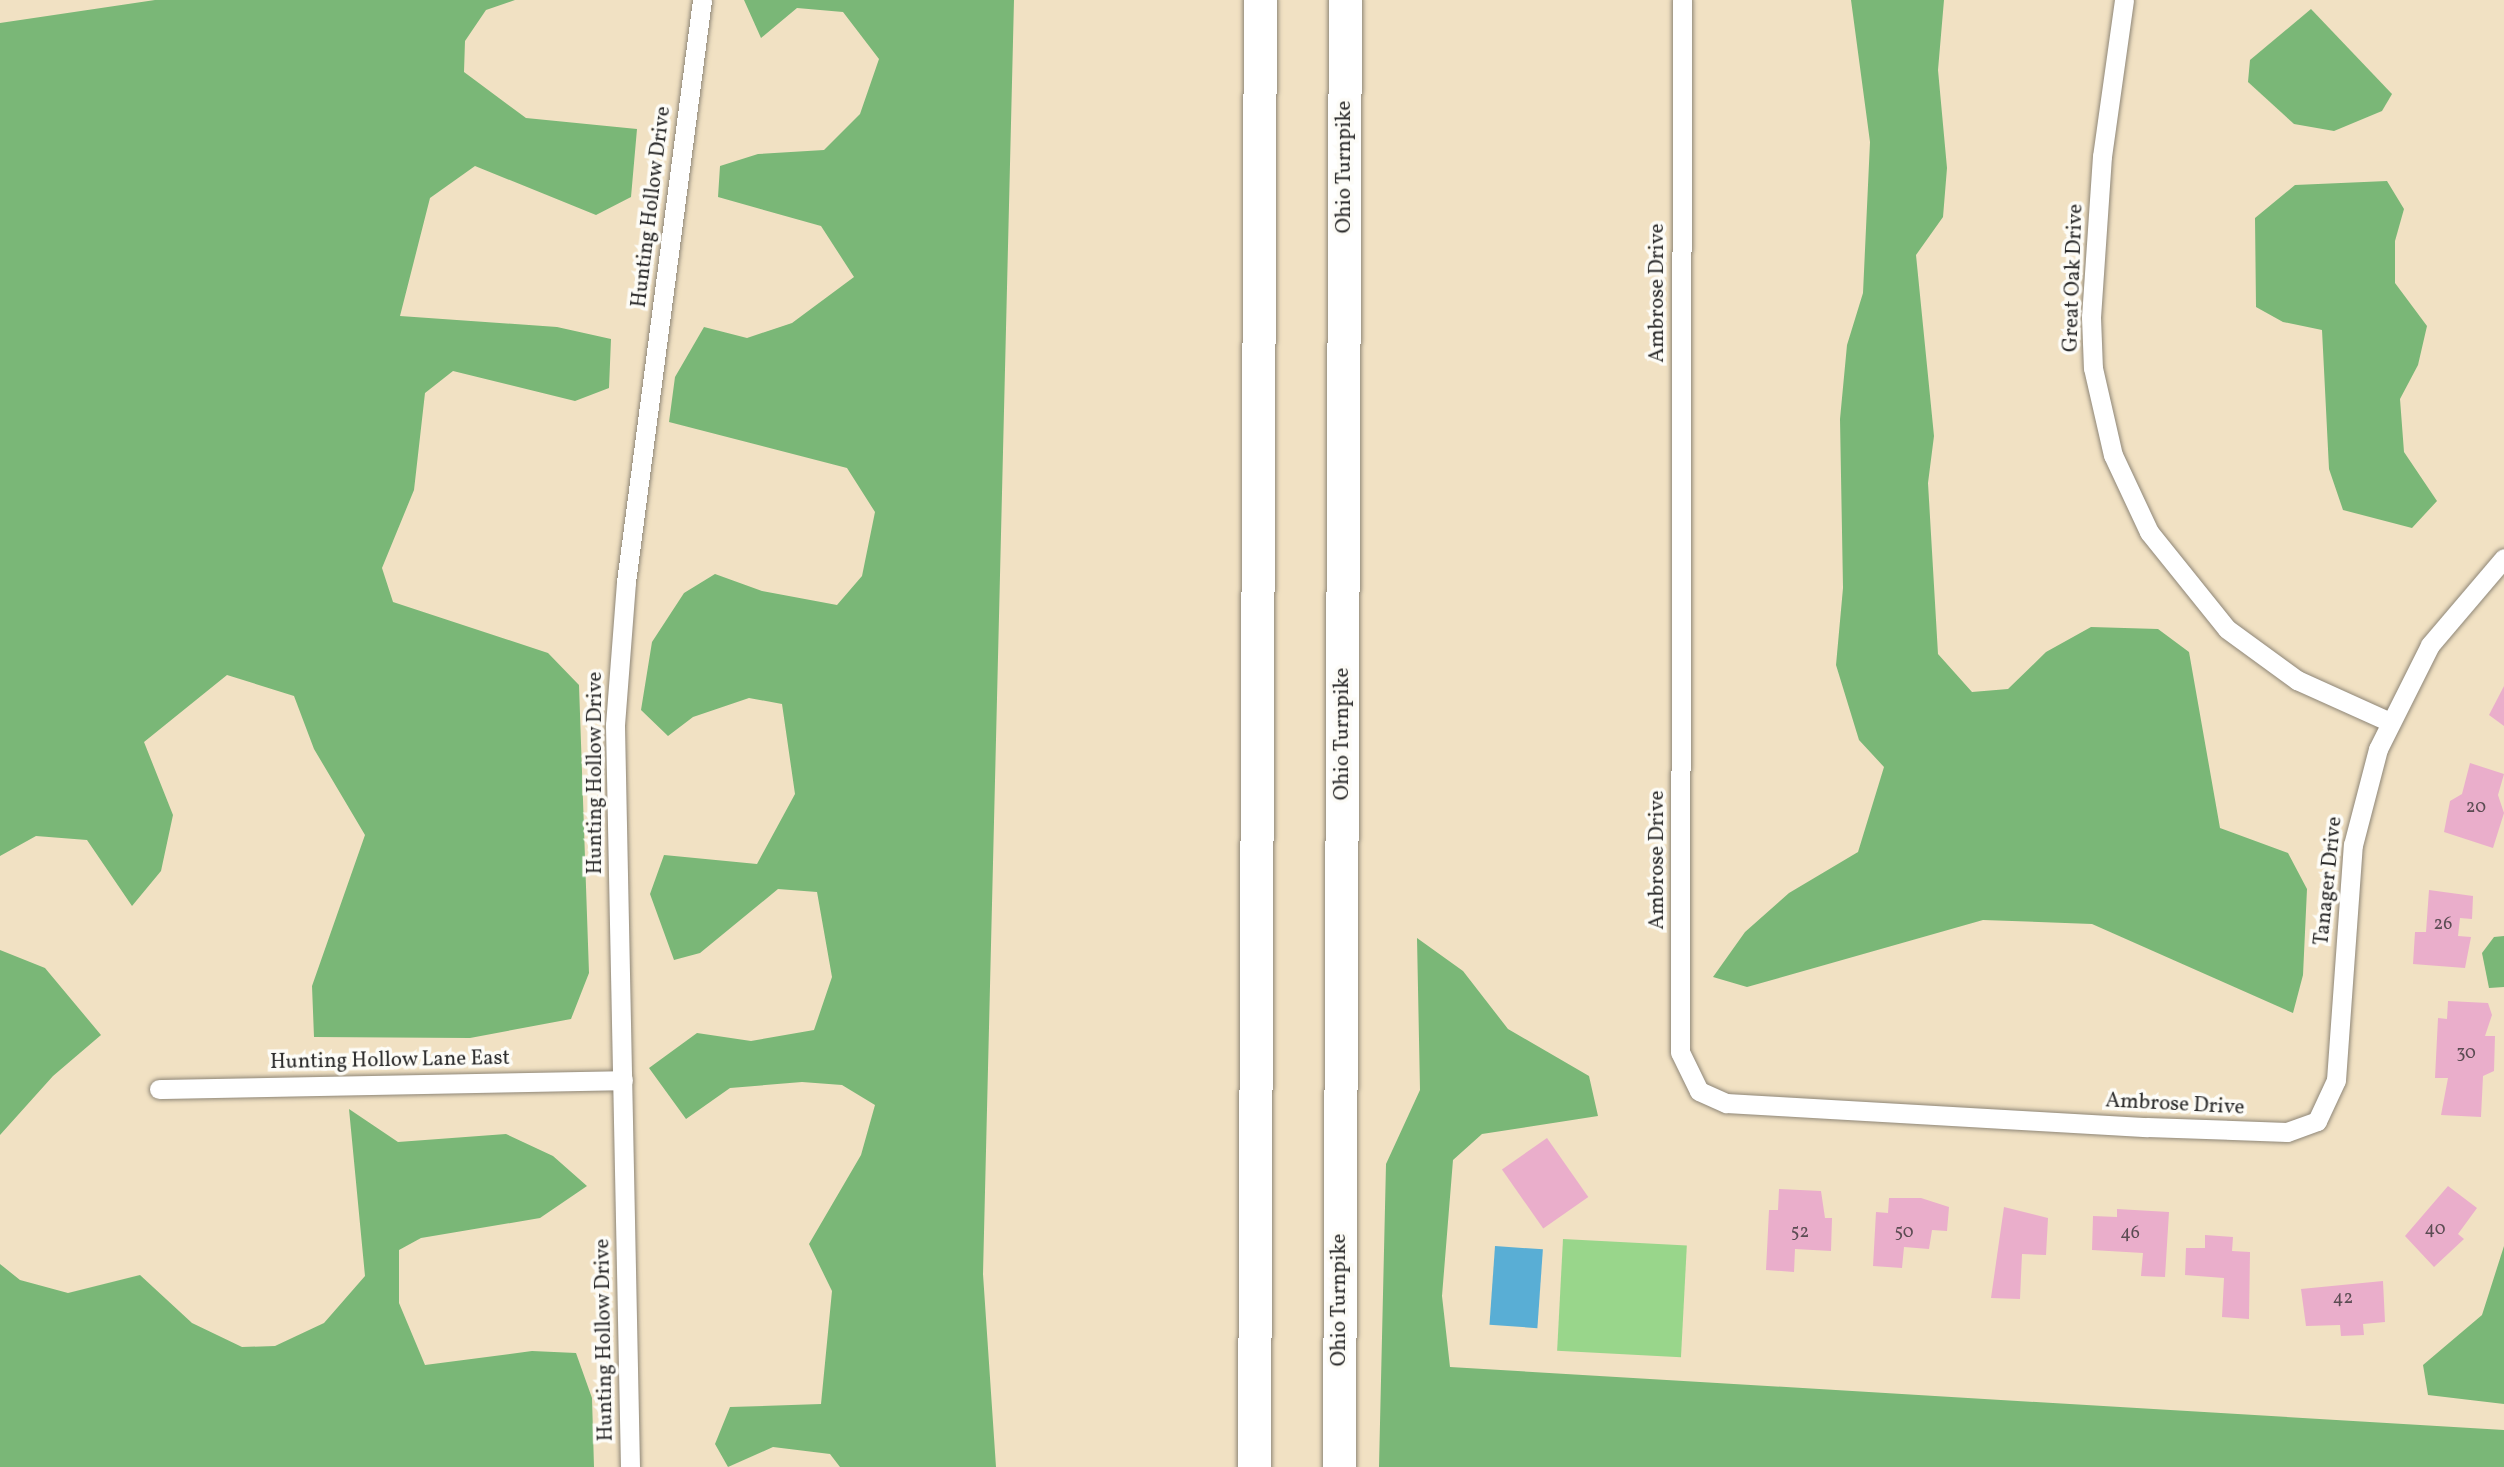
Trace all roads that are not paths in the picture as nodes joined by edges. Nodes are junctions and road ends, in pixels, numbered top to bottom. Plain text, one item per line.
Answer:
1 (702, 0) edge
2 (1260, 0) edge
3 (1345, 0) edge
4 (1682, 0) edge
5 (2124, 0) edge
6 (2504, 558) edge
7 (2388, 721) junction
8 (623, 1080) junction
9 (159, 1089) dead end
10 (2317, 1121) joint
11 (630, 1467) edge
12 (1254, 1467) edge
13 (1339, 1467) edge

1 - 8 street, Hunting Hollow Drive
2 - 12 highway
3 - 13 highway, Ohio Turnpike
4 - 10 street, Ambrose Drive
5 - 7 street, Great Oak Drive
6 - 7 street, Tanager Drive
7 - 10 street, Tanager Drive
8 - 9 street, Hunting Hollow Lane East
8 - 11 street, Hunting Hollow Drive

